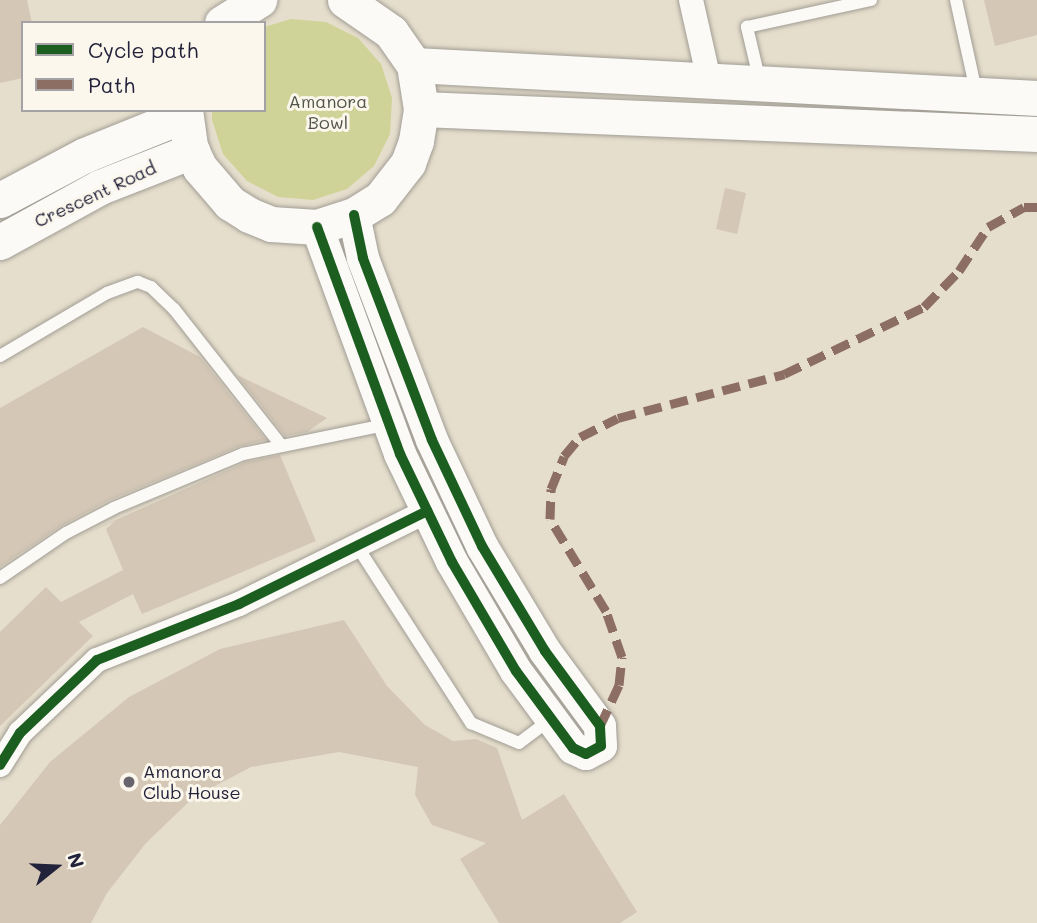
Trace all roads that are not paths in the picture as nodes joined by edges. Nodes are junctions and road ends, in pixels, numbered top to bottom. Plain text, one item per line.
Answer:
1 (345, 0) edge
2 (691, 0) edge
3 (871, 0) edge
4 (956, 0) edge
5 (414, 65) junction
6 (709, 80) junction
7 (760, 82) junction
8 (976, 94) junction
9 (1037, 98) edge
10 (421, 109) junction
11 (184, 113) edge
12 (1037, 134) edge
13 (192, 151) junction
14 (0, 200) edge
15 (354, 215) junction
16 (317, 227) junction
17 (0, 242) edge
18 (0, 356) edge
19 (389, 424) junction
20 (281, 445) junction
21 (427, 512) junction
22 (357, 546) junction
23 (0, 578) edge
24 (551, 719) junction
25 (0, 765) edge

1 - 5 main road
2 - 6 street
3 - 7 lane
4 - 8 lane
5 - 6 main road
5 - 10 main road
6 - 7 main road
7 - 8 main road
8 - 9 main road
10 - 12 main road
10 - 15 main road
11 - 13 main road
11 - 14 main road, Crescent Road
13 - 16 main road
13 - 17 main road, Crescent Road
15 - 16 main road
15 - 24 street
16 - 19 street
18 - 20 lane
19 - 20 lane
19 - 21 street
20 - 23 lane
21 - 22 street
21 - 24 street
22 - 24 lane
22 - 25 street

